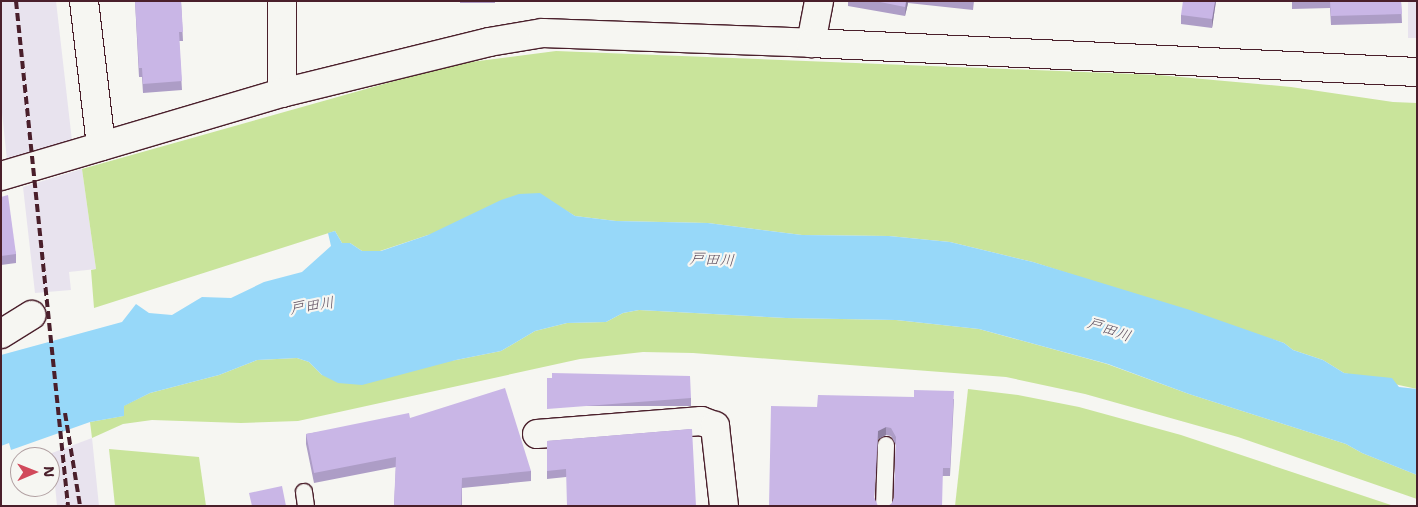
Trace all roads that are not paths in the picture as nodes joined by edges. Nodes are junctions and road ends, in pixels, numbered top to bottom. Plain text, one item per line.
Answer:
1 (84, 1) edge
2 (282, 1) edge
3 (818, 1) edge
4 (811, 43) junction
5 (1417, 72) edge
6 (282, 93) junction
7 (101, 146) junction
8 (1, 176) edge
9 (32, 315) dead end
10 (1, 334) edge
11 (536, 434) dead end
12 (886, 445) dead end
13 (724, 506) edge
14 (884, 506) edge

1 - 7 street
2 - 6 street
3 - 4 street
4 - 5 street
4 - 6 street
6 - 7 street
7 - 8 street
9 - 10 street
11 - 13 street
12 - 14 lane

